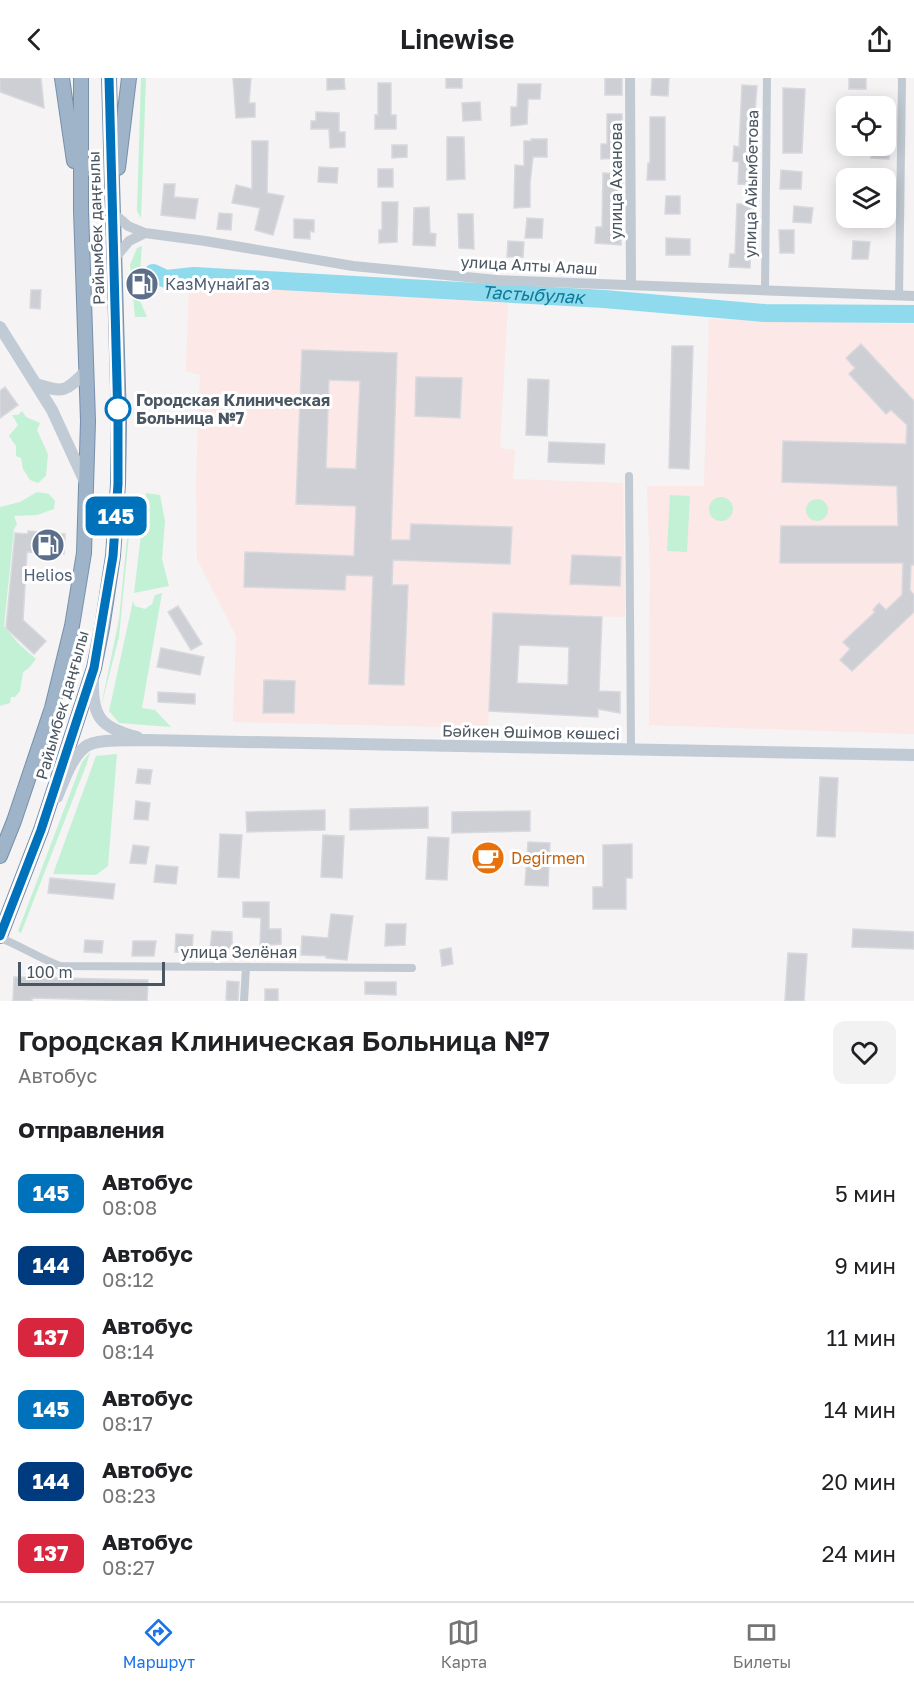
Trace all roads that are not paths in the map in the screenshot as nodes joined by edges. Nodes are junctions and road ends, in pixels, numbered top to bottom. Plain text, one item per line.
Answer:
1 (62, 78) edge
2 (81, 78) edge
3 (109, 78) edge
4 (129, 78) edge
5 (630, 78) edge
6 (767, 78) edge
7 (902, 78) edge
8 (81, 210) junction
9 (112, 212) junction
10 (145, 233) junction
11 (114, 259) junction
12 (631, 285) junction
13 (765, 291) junction
14 (899, 296) junction
15 (914, 296) edge
16 (0, 327) edge
17 (87, 370) junction
18 (36, 384) junction
19 (629, 476) dead end
20 (87, 487) junction
21 (94, 668) junction
22 (146, 740) junction
23 (631, 750) junction
24 (914, 754) edge
25 (41, 830) junction
26 (0, 856) edge
27 (0, 937) edge
28 (246, 968) junction
29 (412, 968) dead end
30 (244, 1001) edge

1 - 8 highway
2 - 8 highway, Райымбек даңғылы
3 - 9 highway, Райымбек даңғылы
4 - 9 highway
5 - 12 street, улица Аханова
6 - 13 street, улица Айымбетова
7 - 14 street
8 - 17 highway, Райымбек даңғылы
9 - 10 street
9 - 11 highway, Райымбек даңғылы
10 - 11 street
10 - 12 street, улица Алты Алаш
11 - 21 highway, Райымбек даңғылы
12 - 13 street, улица Алты Алаш
13 - 14 street, улица Алты Алаш
14 - 15 street, улица Алты Алаш
16 - 18 main road
17 - 18 main road
17 - 20 highway, Райымбек даңғылы
18 - 20 main road
19 - 23 street
20 - 26 highway, Райымбек даңғылы
21 - 22 main road
21 - 25 highway, Райымбек даңғылы
22 - 23 main road, Бәйкен Әшімов көшесі
22 - 25 main road
23 - 24 main road, Бәйкен Әшімов көшесі
25 - 27 highway, Райымбек даңғылы
27 - 28 street, улица Зелёная
28 - 29 street, улица Зелёная
28 - 30 street

